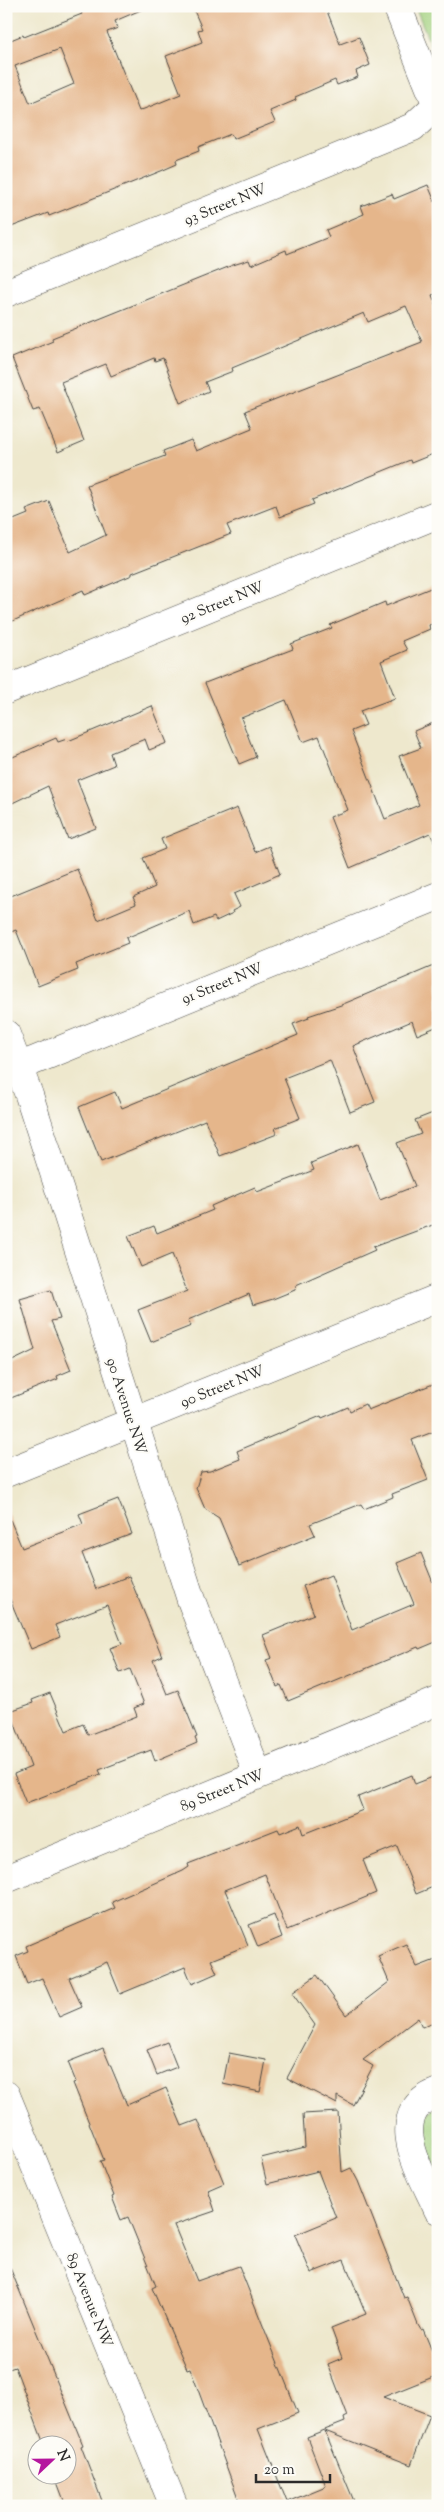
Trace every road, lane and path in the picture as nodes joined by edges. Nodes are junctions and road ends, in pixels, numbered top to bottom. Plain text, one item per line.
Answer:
1 (397, 6) edge
2 (437, 106) edge
3 (6, 293) edge
4 (438, 514) edge
5 (6, 690) edge
6 (438, 896) edge
7 (6, 1034) edge
8 (12, 1069) edge
9 (438, 1298) edge
10 (132, 1422) junction
11 (6, 1473) edge
12 (438, 1701) edge
13 (258, 1775) junction
14 (6, 1879) edge
15 (438, 2092) edge
16 (6, 2095) edge
17 (438, 2210) edge
18 (174, 2506) edge

1 - 2 street
2 - 3 street, 93 Street NW
4 - 5 street, 92 Street NW
6 - 8 street, 91 Street NW
7 - 8 street, 90 Avenue NW
8 - 10 street, 90 Avenue NW
9 - 10 street, 90 Street NW
10 - 11 street, 90 Street NW
10 - 13 street, 90 Avenue NW
12 - 13 street, 89 Street NW
13 - 14 street, 89 Street NW
15 - 17 street
16 - 18 street, 89 Avenue NW

